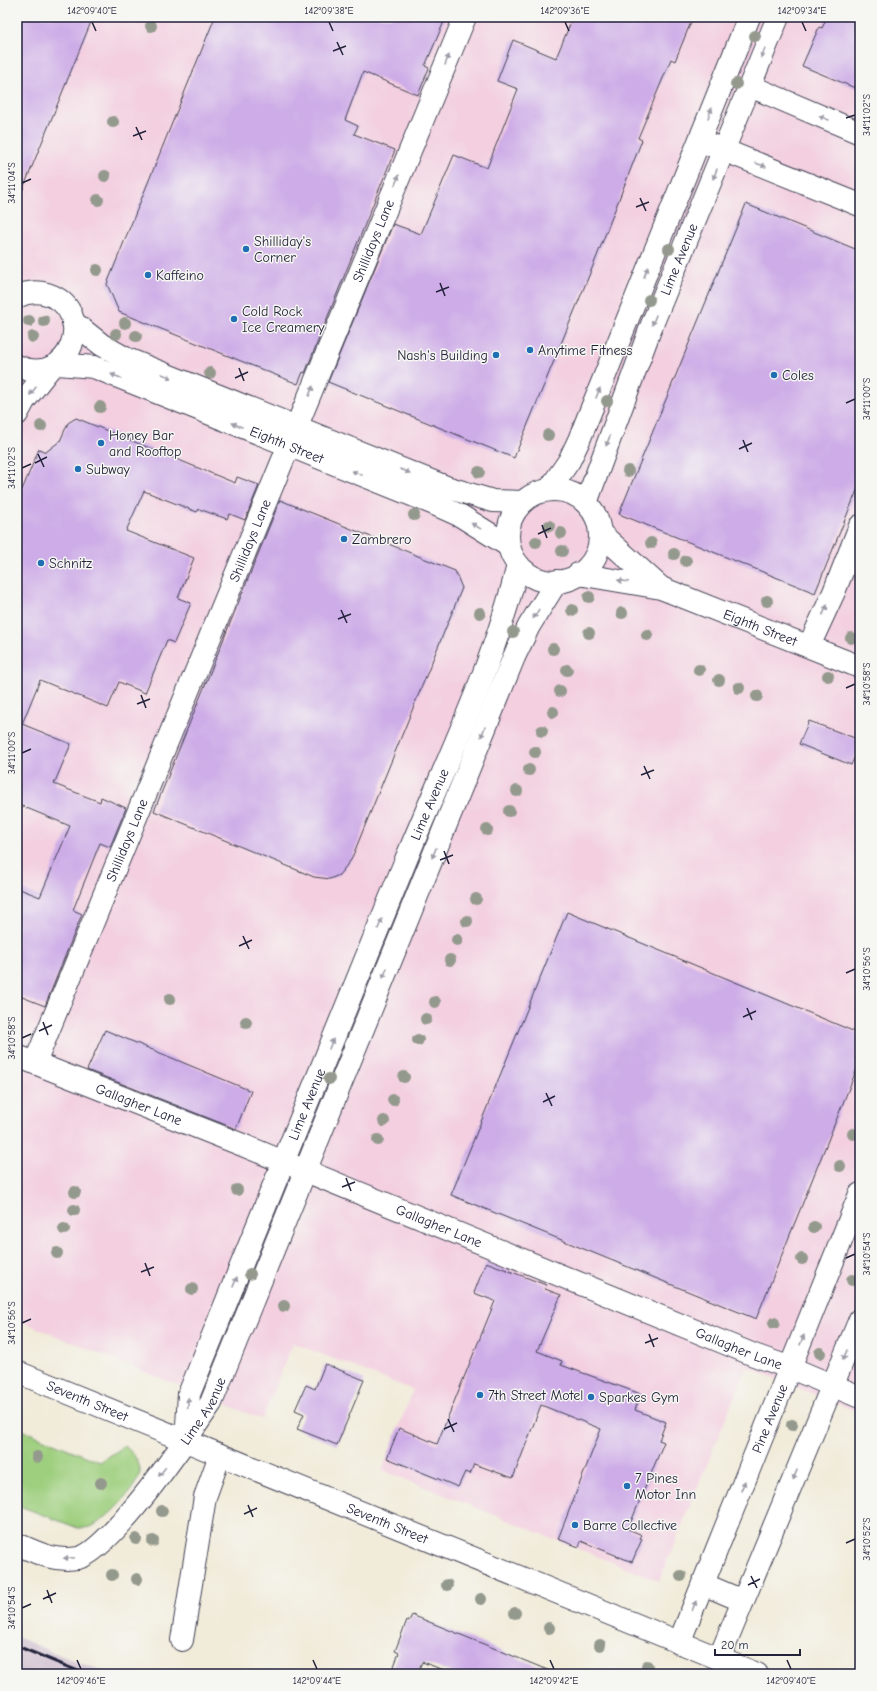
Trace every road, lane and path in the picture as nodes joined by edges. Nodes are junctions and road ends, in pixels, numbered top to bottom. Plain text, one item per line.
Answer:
1 (465, 17) edge
2 (749, 17) edge
3 (778, 17) edge
4 (750, 86) junction
5 (860, 133) edge
6 (699, 140) junction
7 (724, 151) junction
8 (860, 205) edge
9 (17, 297) edge
10 (73, 322) junction
11 (17, 366) edge
12 (54, 366) junction
13 (17, 414) edge
14 (293, 437) junction
15 (549, 490) junction
16 (523, 502) junction
17 (586, 503) junction
18 (860, 526) edge
19 (600, 533) junction
20 (514, 556) junction
21 (578, 574) junction
22 (557, 581) junction
23 (661, 588) junction
24 (809, 646) junction
25 (860, 667) edge
26 (26, 1059) edge
27 (283, 1163) junction
28 (304, 1172) junction
29 (860, 1194) edge
30 (860, 1319) edge
31 (791, 1368) junction
32 (17, 1372) edge
33 (833, 1386) junction
34 (860, 1397) edge
35 (186, 1442) junction
36 (220, 1455) junction
37 (17, 1544) edge
38 (703, 1584) junction
39 (743, 1601) junction
40 (182, 1640) dead end
41 (679, 1643) junction
42 (719, 1659) junction
43 (757, 1674) edge

14 -> 1 street, Shillidays Lane
6 -> 2 street, Lime Avenue
3 -> 4 street, Lime Avenue
5 -> 4 street
4 - 7 street, Lime Avenue
6 - 7 street
15 -> 6 street, Lime Avenue
7 -> 8 street
7 -> 17 street, Lime Avenue
9 - 10 street
10 - 12 street
10 -> 14 street, Eighth Street
11 - 12 street, Eighth Street
12 -> 13 street
14 -> 12 street, Eighth Street
14 -> 16 street, Eighth Street
20 -> 14 street, Eighth Street
14 - 26 street, Shillidays Lane
15 - 16 street
15 - 17 street
16 - 20 street
17 - 19 street
24 -> 18 street
19 - 21 street
19 - 23 street, Eighth Street
20 - 22 street
27 -> 20 street, Lime Avenue
21 - 22 street
23 -> 21 street, Eighth Street
22 -> 28 street, Lime Avenue
23 - 24 street, Eighth Street
24 - 25 street, Eighth Street
26 - 27 street, Gallagher Lane
27 - 28 street, Gallagher Lane
35 -> 27 street, Lime Avenue
28 - 31 street, Gallagher Lane
28 - 35 street, Lime Avenue
31 -> 29 street, Pine Avenue
30 -> 33 street
31 - 33 street, Gallagher Lane
38 -> 31 street, Pine Avenue
32 - 35 street, Seventh Street
33 - 34 street, Gallagher Lane
33 -> 39 street
35 - 36 street, Seventh Street
35 -> 37 street
36 - 40 street
36 - 41 street, Seventh Street
38 - 39 street
41 -> 38 street, Pine Avenue
39 - 42 street
41 - 42 street, Seventh Street
42 - 43 street, Seventh Street

